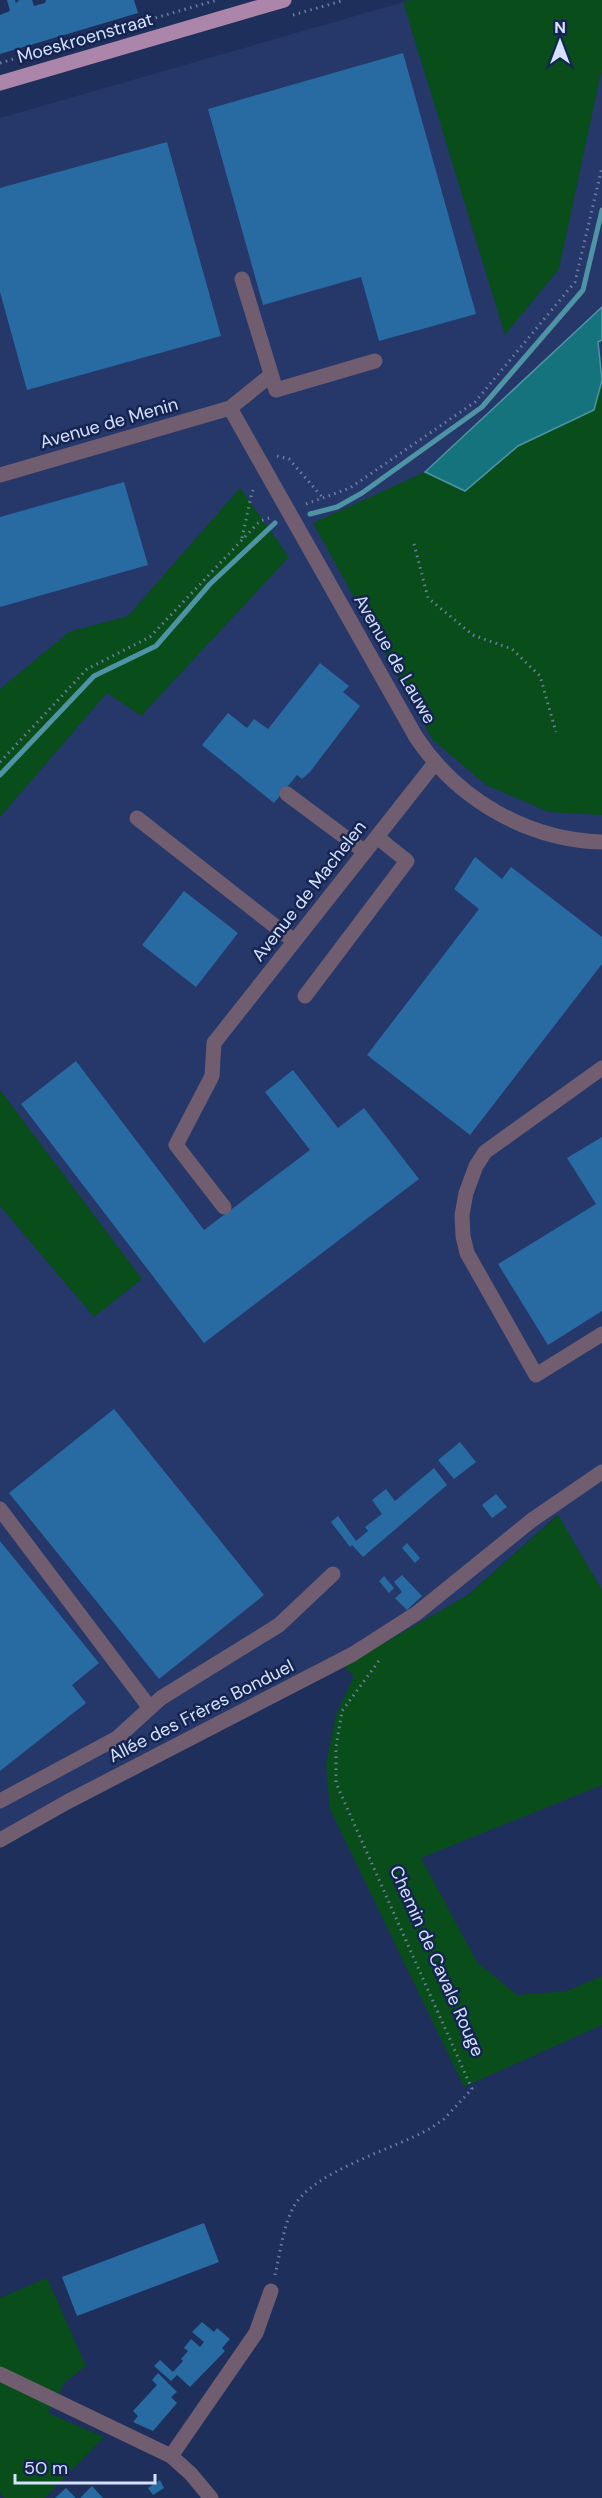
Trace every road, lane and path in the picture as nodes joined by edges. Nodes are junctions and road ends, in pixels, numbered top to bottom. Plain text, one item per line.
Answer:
1 (217, 0) edge
2 (284, 0) edge
3 (0, 63) edge
4 (0, 83) edge
5 (602, 167) edge
6 (242, 279) dead end
7 (375, 361) dead end
8 (272, 375) junction
9 (230, 408) junction
10 (255, 452) junction
11 (267, 473) junction
12 (0, 475) edge
13 (323, 498) junction
14 (306, 504) dead end
15 (272, 517) dead end
16 (241, 540) junction
17 (414, 544) dead end
18 (556, 732) dead end
19 (0, 762) edge
20 (435, 763) junction
21 (287, 794) dead end
22 (137, 818) dead end
23 (377, 837) junction
24 (602, 842) edge
25 (365, 852) junction
26 (294, 941) junction
27 (305, 996) dead end
28 (602, 1068) edge
29 (224, 1208) dead end
30 (602, 1334) edge
31 (602, 1472) edge
32 (0, 1509) edge
33 (333, 1574) dead end
34 (382, 1656) dead end
35 (150, 1708) junction
36 (0, 1801) edge
37 (0, 1840) edge
38 (271, 2291) joint
39 (0, 2374) edge
40 (171, 2456) junction
41 (211, 2498) edge

1 - 3 path
2 - 4 main road, Moeskroenstraat
5 - 13 path
6 - 8 street
7 - 8 street
8 - 9 street
9 - 10 street, Avenue de Lauwe
9 - 12 street, Avenue de Menin
10 - 11 street, Avenue de Lauwe
10 - 13 path
11 - 16 path
11 - 20 street, Avenue de Lauwe
13 - 14 path
15 - 16 path
16 - 19 path
17 - 18 path
20 - 23 street, Avenue de Machelen
20 - 24 street, Avenue de Lauwe
21 - 25 street
22 - 26 street
23 - 25 street, Avenue de Machelen
23 - 27 street
25 - 26 street, Avenue de Machelen
26 - 29 street, Avenue de Machelen
28 - 30 street
31 - 37 street, Allée des Frères Bonduel
32 - 35 street
33 - 35 street
34 - 38 path, Chemin de Cavale Rouge
35 - 36 street
38 - 40 street
39 - 40 street
40 - 41 street

